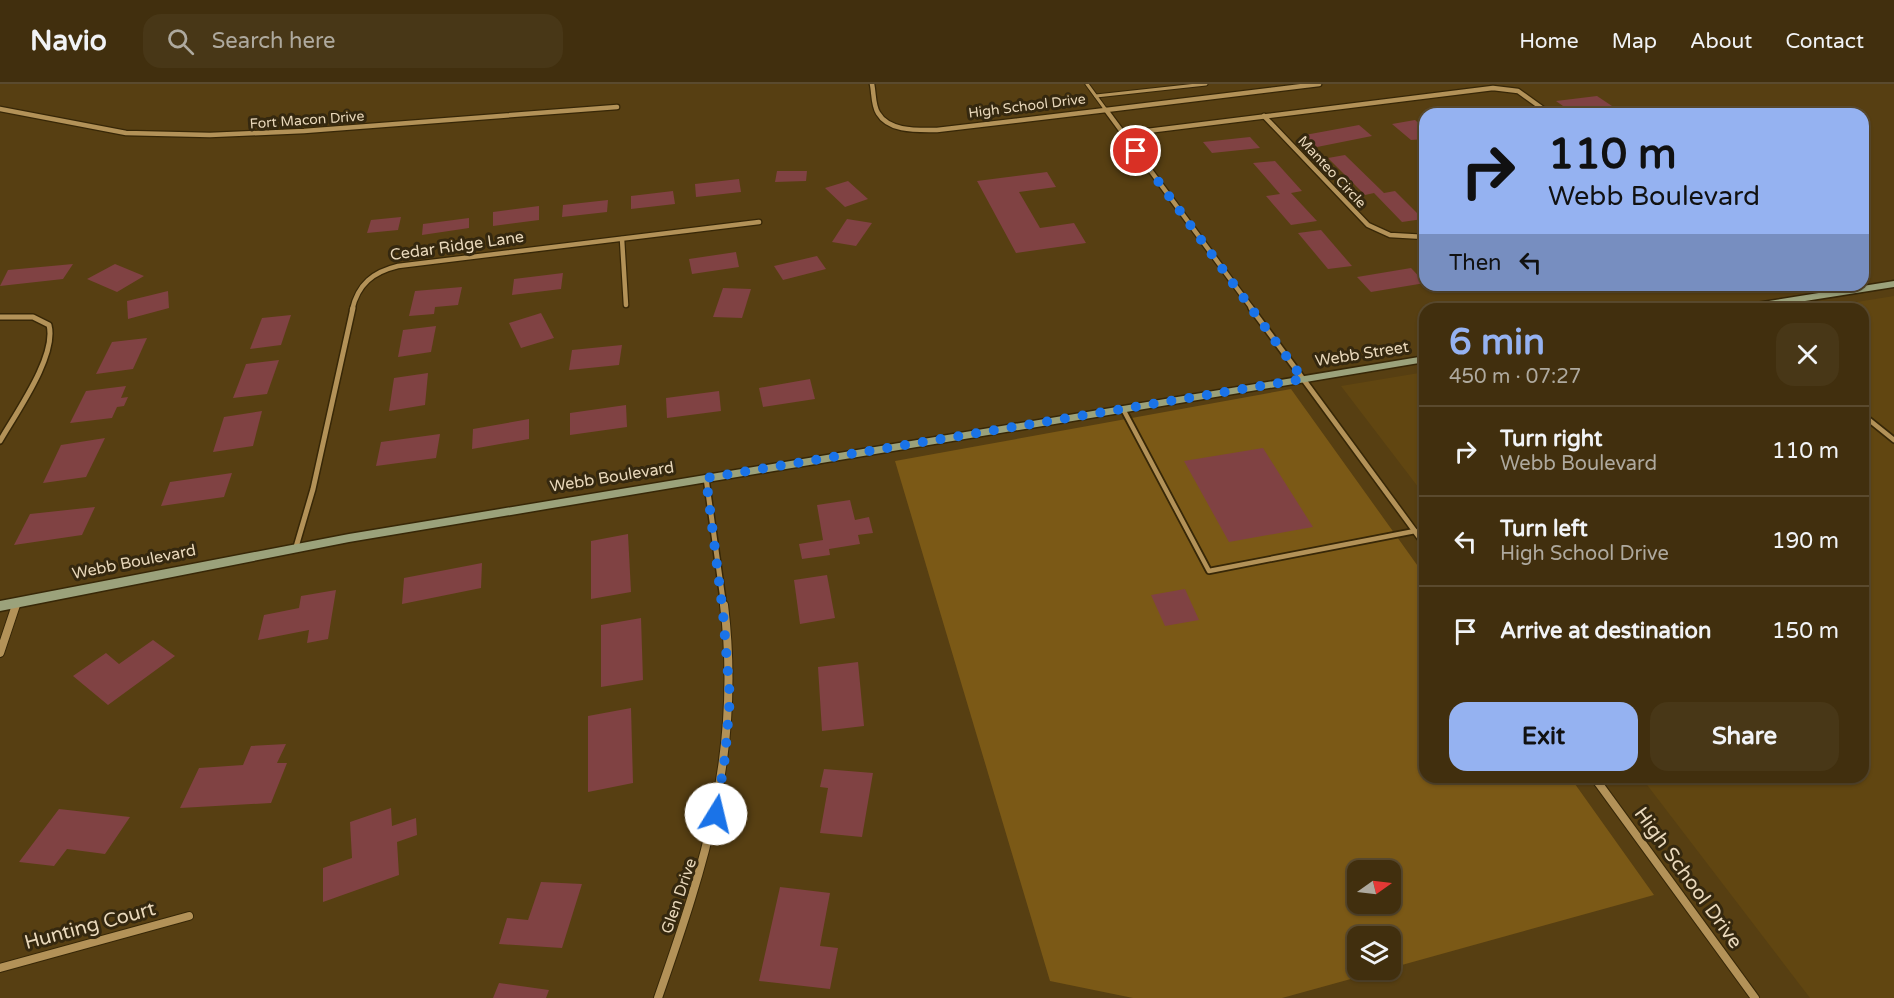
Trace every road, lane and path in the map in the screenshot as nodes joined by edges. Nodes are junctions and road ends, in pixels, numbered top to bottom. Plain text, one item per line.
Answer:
1 (872, 84) edge
2 (1087, 84) edge
3 (1206, 84) edge
4 (1319, 84) edge
5 (1096, 96) junction
6 (617, 106) dead end
7 (1542, 108) edge
8 (0, 109) edge
9 (1106, 110) junction
10 (1264, 116) junction
11 (1124, 134) junction
12 (759, 222) dead end
13 (1419, 237) edge
14 (622, 238) junction
15 (1894, 284) edge
16 (1869, 288) edge
17 (1850, 291) edge
18 (1775, 303) edge
19 (626, 305) dead end
20 (0, 317) edge
21 (1419, 360) edge
22 (1303, 379) junction
23 (1123, 409) junction
24 (1869, 420) edge
25 (1894, 440) edge
26 (0, 441) edge
27 (706, 478) junction
28 (1415, 531) junction
29 (1419, 537) edge
30 (296, 547) junction
31 (17, 603) junction
32 (0, 606) edge
33 (0, 653) edge
34 (1598, 783) edge
35 (189, 915) dead end
36 (0, 968) edge
37 (658, 998) edge
38 (1755, 998) edge

1 - 9 street, High School Drive
2 - 5 lane
3 - 5 lane
4 - 9 street
5 - 9 lane
6 - 8 street, Fort Macon Drive
7 - 10 street, Manteo Circle
9 - 11 street, High School Drive
10 - 11 street, Manteo Circle
10 - 13 street, Manteo Circle
11 - 22 street, High School Drive
12 - 14 street, Cedar Ridge Lane
14 - 19 street
14 - 30 street, Cedar Ridge Lane
15 - 16 street
17 - 18 street
20 - 26 street
21 - 22 street, Webb Street
22 - 23 street, Webb Boulevard
22 - 28 street, High School Drive
23 - 27 street, Webb Boulevard
23 - 28 lane
24 - 25 lane
27 - 30 street, Webb Boulevard
27 - 37 street, Glen Drive
28 - 29 street, High School Drive
30 - 31 street, Webb Boulevard
31 - 32 street, Webb Boulevard
31 - 33 street
34 - 38 street, High School Drive
35 - 36 street, Hunting Court

